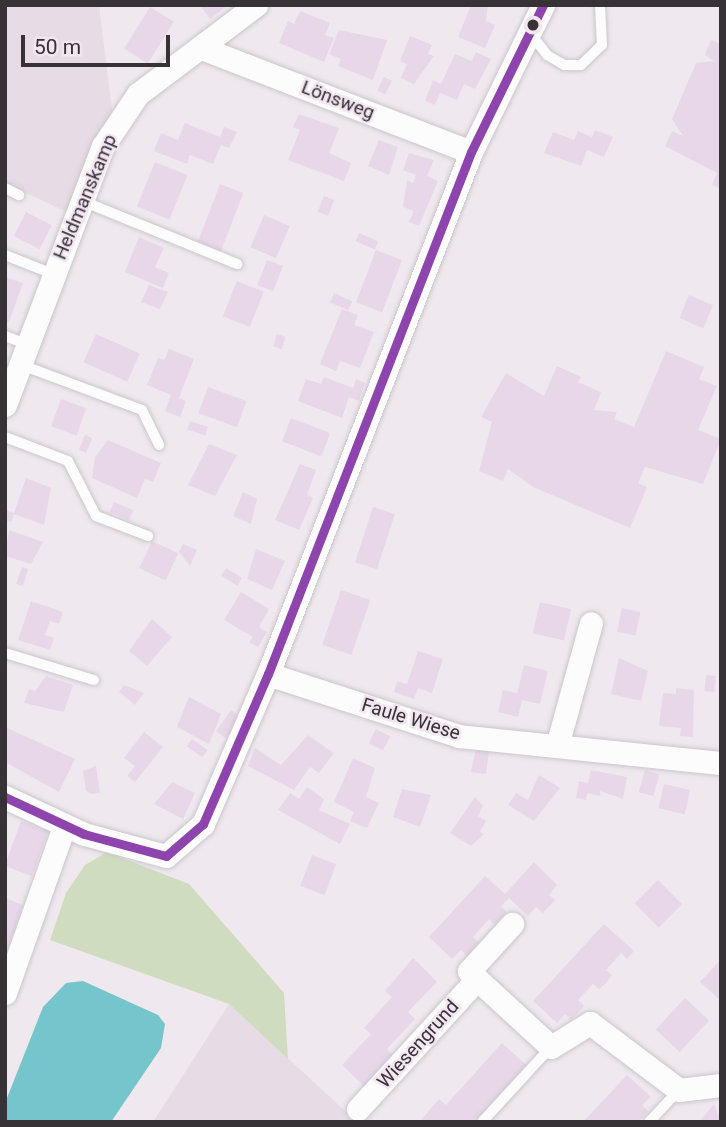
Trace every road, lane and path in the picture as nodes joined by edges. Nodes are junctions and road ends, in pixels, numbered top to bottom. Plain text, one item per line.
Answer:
1 (256, 5) edge
2 (543, 5) edge
3 (600, 5) edge
4 (530, 33) junction
5 (204, 49) junction
6 (471, 152) junction
7 (5, 188) edge
8 (19, 195) dead end
9 (80, 200) junction
10 (5, 255) edge
11 (237, 264) dead end
12 (52, 274) junction
13 (17, 348) edge
14 (5, 405) edge
15 (5, 437) edge
16 (159, 445) dead end
17 (148, 536) dead end
18 (591, 623) dead end
19 (5, 653) edge
20 (268, 674) junction
21 (94, 680) dead end
22 (558, 742) junction
23 (721, 763) edge
24 (5, 797) edge
25 (74, 830) junction
26 (512, 924) dead end
27 (477, 979) junction
28 (5, 993) edge
29 (551, 1047) junction
30 (721, 1086) edge
31 (679, 1090) junction
32 (358, 1109) dead end
33 (482, 1122) edge
34 (649, 1122) edge

1 - 5 street, Heldmanskamp
2 - 4 street
3 - 4 lane
4 - 6 street
5 - 6 street, Lönsweg
5 - 9 street, Heldmanskamp
6 - 20 street
7 - 8 lane
9 - 11 lane
9 - 12 street, Heldmanskamp
10 - 12 lane
12 - 13 street, Heldmanskamp
13 - 14 street, Heldmanskamp
13 - 16 lane
15 - 17 lane
18 - 22 street
19 - 21 lane
20 - 22 street, Faule Wiese
20 - 25 street
22 - 23 street, Faule Wiese
24 - 25 street
25 - 28 street
26 - 27 street, Wiesengrund
27 - 29 street
27 - 32 street, Wiesengrund
29 - 31 street
29 - 33 lane
30 - 31 street
31 - 34 lane

